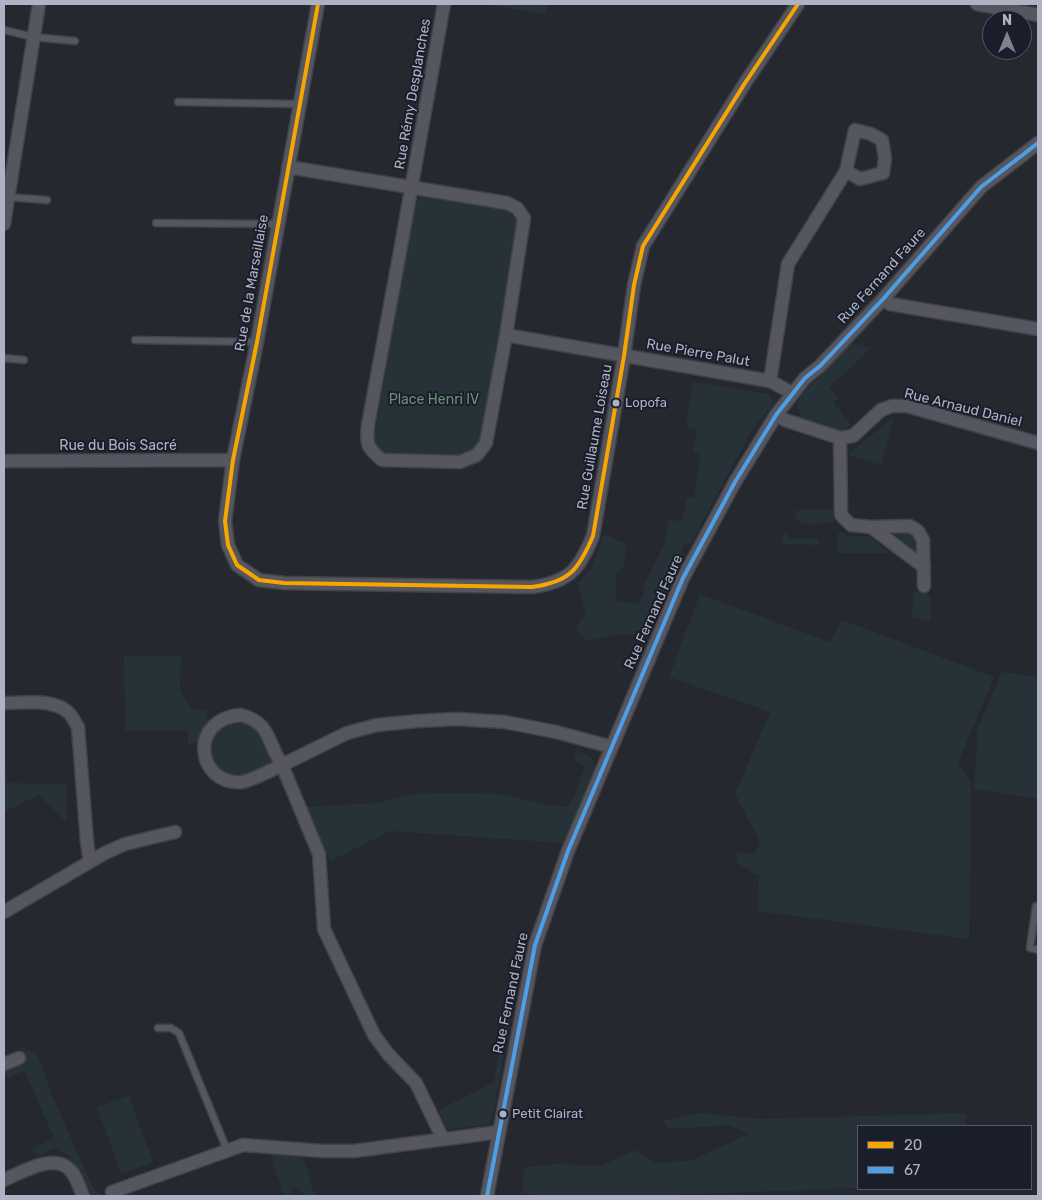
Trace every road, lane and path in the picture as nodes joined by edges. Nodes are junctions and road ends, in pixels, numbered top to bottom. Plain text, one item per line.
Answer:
1 (39, 4) edge
2 (318, 4) edge
3 (444, 4) edge
4 (798, 4) edge
5 (977, 4) edge
6 (1038, 15) edge
7 (4, 30) edge
8 (33, 37) junction
9 (75, 41) dead end
10 (178, 102) dead end
11 (300, 104) junction
12 (1038, 143) edge
13 (288, 167) junction
14 (846, 171) dead end
15 (411, 189) junction
16 (6, 197) edge
17 (47, 200) dead end
18 (156, 222) dead end
19 (4, 224) edge
20 (278, 224) junction
21 (884, 298) junction
22 (1038, 329) edge
23 (506, 335) junction
24 (135, 340) dead end
25 (257, 342) junction
26 (624, 356) junction
27 (4, 358) edge
28 (24, 360) dead end
29 (770, 381) junction
30 (792, 393) junction
31 (776, 415) junction
32 (840, 438) junction
33 (1038, 443) edge
34 (233, 460) junction
35 (4, 461) edge
36 (871, 527) junction
37 (237, 565) joint
38 (924, 567) junction
39 (924, 586) dead end
40 (4, 703) edge
41 (612, 747) junction
42 (282, 765) junction
43 (175, 832) dead end
44 (90, 862) junction
45 (1038, 906) edge
46 (4, 912) edge
47 (1038, 950) edge
48 (158, 1028) dead end
49 (19, 1058) dead end
50 (4, 1064) edge
51 (499, 1132) junction
52 (443, 1139) junction
53 (227, 1150) junction
54 (4, 1180) edge
55 (112, 1192) dead end
56 (83, 1196) edge
57 (487, 1196) edge

1 - 8 street
2 - 11 street, Rue de la Marseillaise
3 - 15 street, Rue Rémy Desplanches
4 - 26 street, Rue Guillaume Loiseau
5 - 6 street
7 - 8 lane
8 - 9 lane
8 - 16 street
10 - 11 lane
11 - 13 street, Rue de la Marseillaise
12 - 21 street, Rue Fernand Faure
13 - 15 street
13 - 20 street, Rue de la Marseillaise
14 - 29 street
15 - 23 street
15 - 23 street
16 - 17 lane
16 - 19 street
18 - 20 lane
20 - 25 street, Rue de la Marseillaise
21 - 22 street
21 - 30 street, Rue Fernand Faure
23 - 26 street, Rue Pierre Palut
24 - 25 lane
25 - 34 street, Rue de la Marseillaise
26 - 29 street, Rue Pierre Palut
26 - 37 street, Rue Guillaume Loiseau
27 - 28 lane
29 - 30 street, Rue Pierre Palut
30 - 31 street, Rue Fernand Faure
31 - 32 street
31 - 41 street, Rue Fernand Faure
32 - 33 street, Rue Arnaud Daniel
32 - 36 street
34 - 35 street, Rue du Bois Sacré
34 - 37 street, Rue de la Marseillaise
36 - 38 street
36 - 38 street
38 - 39 street
40 - 44 street
41 - 42 street
41 - 51 street, Rue Fernand Faure
42 - 42 street
42 - 52 street
43 - 44 street
44 - 46 street
45 - 47 lane
48 - 53 lane
49 - 50 street
51 - 52 street
51 - 57 street, Rue Fernand Faure
52 - 53 street
53 - 55 street
54 - 56 street

